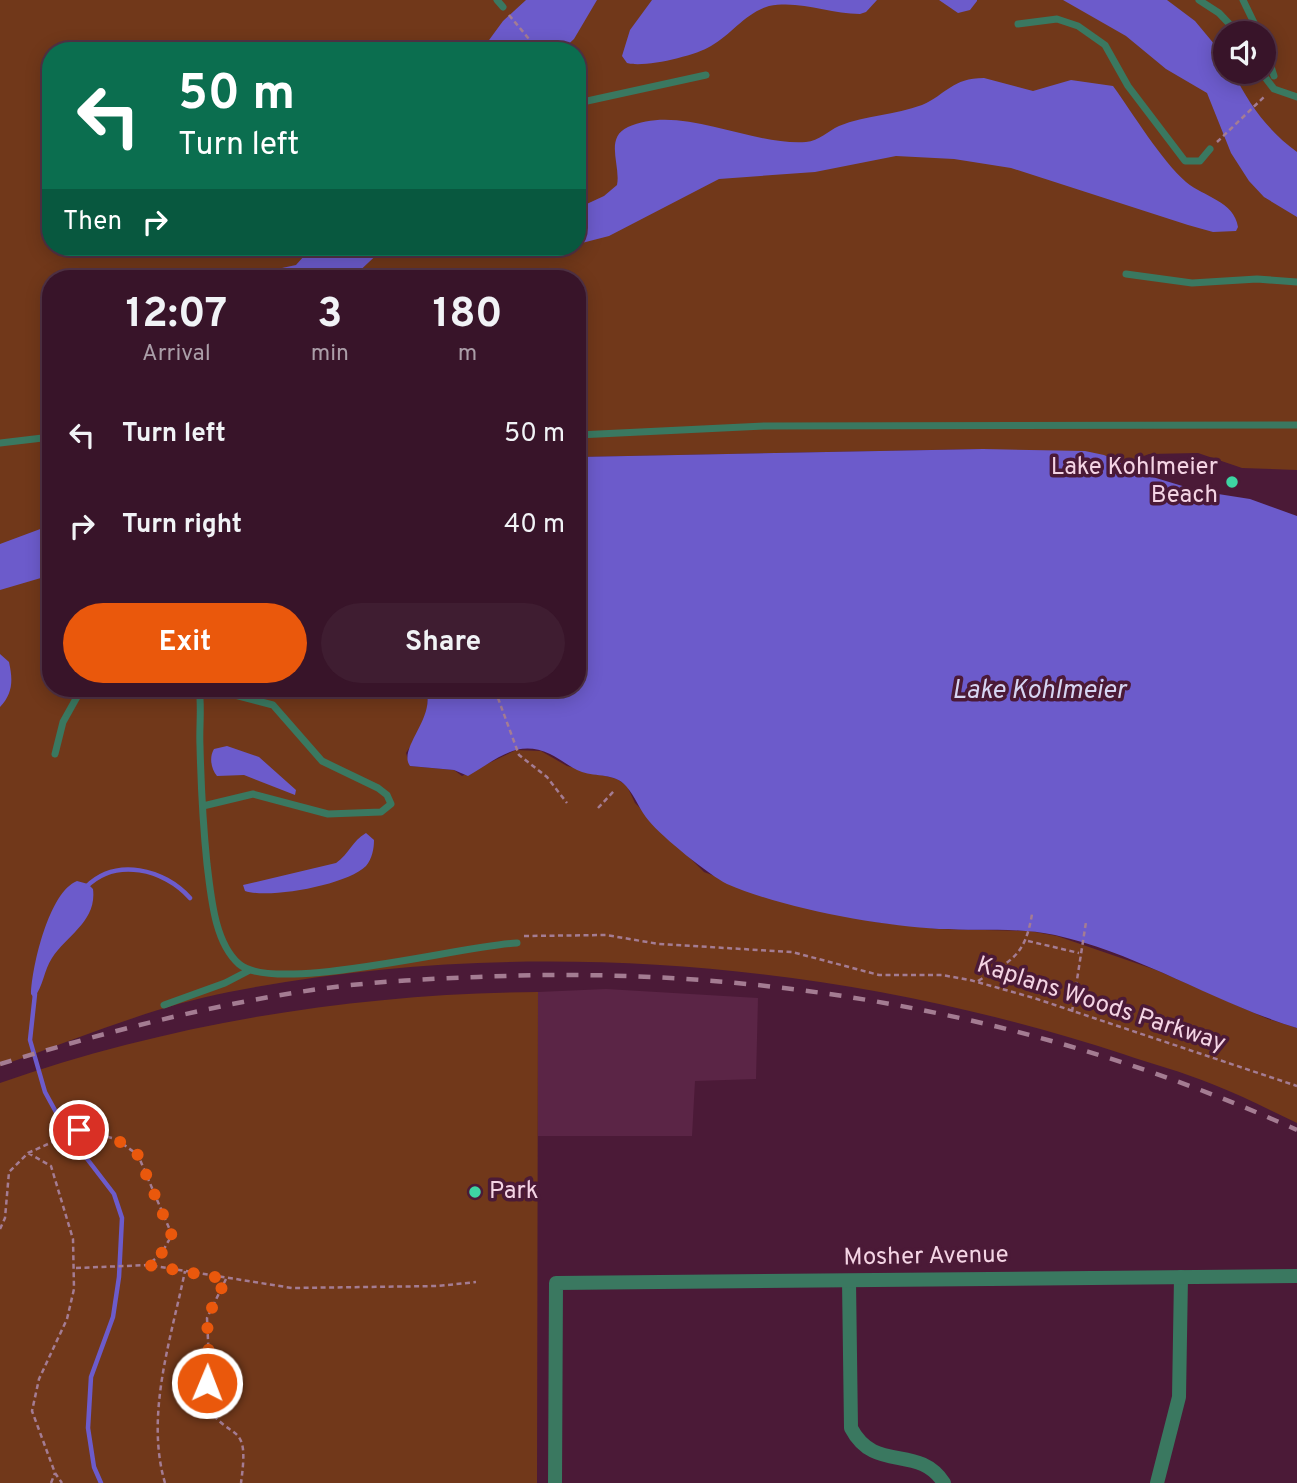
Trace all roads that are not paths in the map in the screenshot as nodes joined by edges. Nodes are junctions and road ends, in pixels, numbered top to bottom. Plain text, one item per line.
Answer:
1 (497, 0) edge
2 (1199, 0) edge
3 (1243, 0) edge
4 (503, 7) road end
5 (1227, 21) edge
6 (1253, 21) edge
7 (1018, 24) dead end
8 (706, 75) dead end
9 (1270, 84) edge
10 (1297, 97) edge
11 (586, 101) edge
12 (1210, 149) road end
13 (1126, 274) dead end
14 (1297, 282) edge
15 (1297, 425) edge
16 (586, 435) edge
17 (42, 438) edge
18 (0, 443) edge
19 (77, 697) edge
20 (199, 697) edge
21 (242, 697) edge
22 (55, 754) dead end
23 (202, 806) junction
24 (517, 939) road end
25 (250, 970) junction
26 (164, 1004) dead end
27 (1297, 1276) edge
28 (1181, 1277) junction
29 (849, 1281) junction
30 (555, 1483) edge
31 (944, 1483) edge
32 (1157, 1483) edge

1 - 4 lane
2 - 5 lane
3 - 6 lane
7 - 12 lane
8 - 11 lane
9 - 10 lane
13 - 14 lane
15 - 16 lane
17 - 18 lane
19 - 22 lane
20 - 23 lane
21 - 23 lane
23 - 25 lane
24 - 25 lane
25 - 26 lane
27 - 28 street, Mosher Avenue
28 - 29 street, Mosher Avenue
28 - 32 street
29 - 30 street, Mosher Avenue
29 - 31 street

